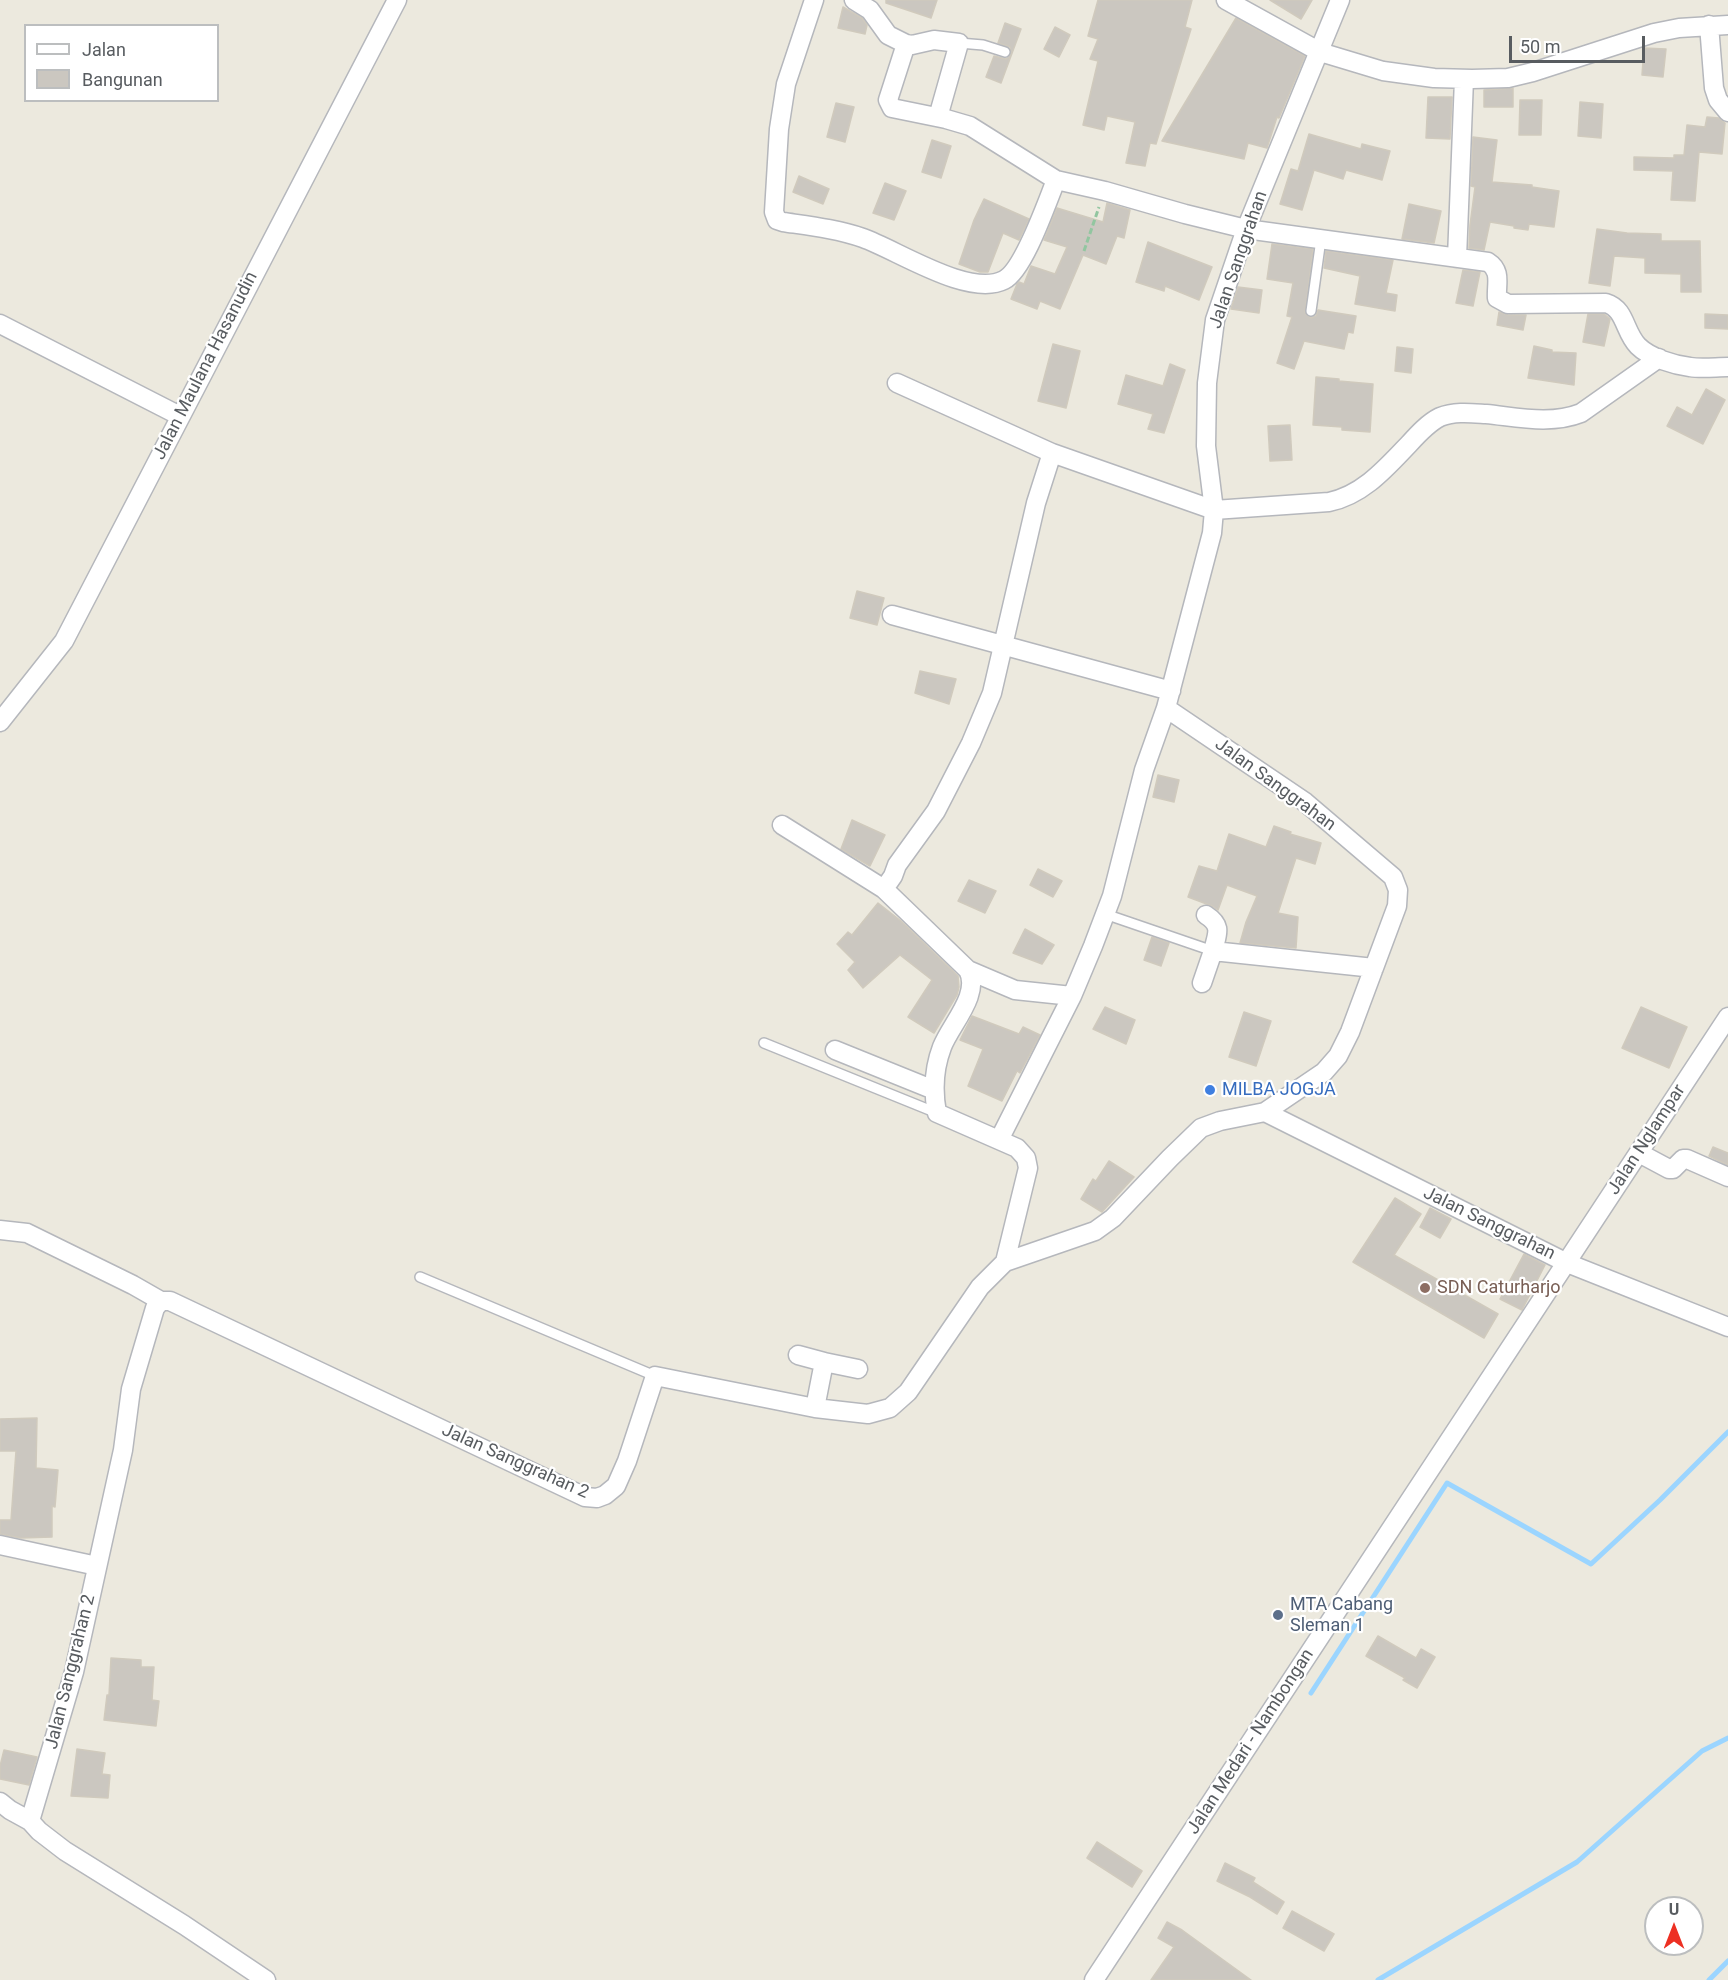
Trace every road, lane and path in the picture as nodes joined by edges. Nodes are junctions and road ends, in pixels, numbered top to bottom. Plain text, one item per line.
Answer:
1 (397, 0) edge
2 (814, 0) edge
3 (854, 0) edge
4 (1226, 0) edge
5 (1340, 0) edge
6 (1708, 25) junction
7 (1728, 25) edge
8 (959, 43) junction
9 (906, 44) junction
10 (1005, 52) dead end
11 (1320, 52) junction
12 (1464, 79) junction
13 (1728, 112) edge
14 (938, 117) junction
15 (1056, 180) junction
16 (1105, 191) junction
17 (1246, 229) junction
18 (1321, 239) junction
19 (1084, 250) dead end
20 (1457, 258) junction
21 (1311, 311) dead end
22 (0, 324) edge
23 (1659, 358) junction
24 (1728, 368) edge
25 (897, 383) dead end
26 (180, 416) junction
27 (1052, 453) junction
28 (1214, 510) junction
29 (892, 615) dead end
30 (1002, 644) junction
31 (1168, 700) junction
32 (0, 722) edge
33 (782, 825) dead end
34 (884, 889) junction
35 (1105, 914) junction
36 (1206, 915) dead end
37 (1212, 951) junction
38 (1374, 968) junction
39 (968, 970) junction
40 (1202, 983) dead end
41 (1072, 996) junction
42 (1728, 1017) edge
43 (764, 1042) dead end
44 (835, 1050) dead end
45 (934, 1090) junction
46 (1265, 1112) junction
47 (938, 1113) junction
48 (999, 1140) junction
49 (1639, 1153) junction
50 (1728, 1177) edge
51 (0, 1230) edge
52 (1005, 1262) junction
53 (1567, 1263) junction
54 (420, 1277) dead end
55 (161, 1301) junction
56 (1728, 1327) edge
57 (798, 1355) dead end
58 (824, 1362) junction
59 (858, 1369) dead end
60 (656, 1376) junction
61 (814, 1408) junction
62 (0, 1545) edge
63 (97, 1566) junction
64 (0, 1802) edge
65 (30, 1821) junction
66 (266, 1980) edge
67 (1094, 1980) edge

1 - 26 street, Jalan Maulana Hasanudin
2 - 15 street
3 - 9 street
4 - 11 street
5 - 11 street, Jalan Sanggrahan
6 - 7 street
6 - 12 street
6 - 13 street
8 - 9 street
8 - 10 lane
8 - 14 street
9 - 14 street
11 - 12 street
11 - 17 street, Jalan Sanggrahan
12 - 20 street
14 - 15 street
15 - 16 street
16 - 17 street
16 - 19 path
17 - 18 street
17 - 28 street, Jalan Sanggrahan
18 - 20 street
18 - 21 lane
20 - 23 street
22 - 26 street
23 - 24 street
23 - 28 street
25 - 27 street
26 - 32 street, Jalan Maulana Hasanudin
27 - 28 street
27 - 30 street
28 - 31 street, Jalan Sanggrahan
29 - 30 street
30 - 31 street
30 - 34 street
31 - 35 street
31 - 38 street, Jalan Sanggrahan
33 - 34 street
34 - 39 street
35 - 37 lane
35 - 41 street
36 - 37 street
37 - 38 street
37 - 40 street
38 - 46 street, Jalan Sanggrahan
39 - 41 street
39 - 45 street
41 - 48 street
42 - 49 street, Jalan Nglampar
43 - 47 lane
44 - 45 street
45 - 47 street
46 - 52 street
46 - 53 street, Jalan Sanggrahan
47 - 48 street
48 - 52 street
49 - 50 street
49 - 53 street, Jalan Nglampar
51 - 55 street
52 - 61 street
53 - 56 street, Jalan Sanggrahan
53 - 67 street, Jalan Medari - Nambongan
54 - 60 lane
55 - 60 street, Jalan Sanggrahan 2
55 - 63 street, Jalan Sanggrahan 2
57 - 58 street
58 - 59 street
58 - 61 street
60 - 61 street
62 - 63 street
63 - 65 street, Jalan Sanggrahan 2
64 - 65 street
65 - 66 street

